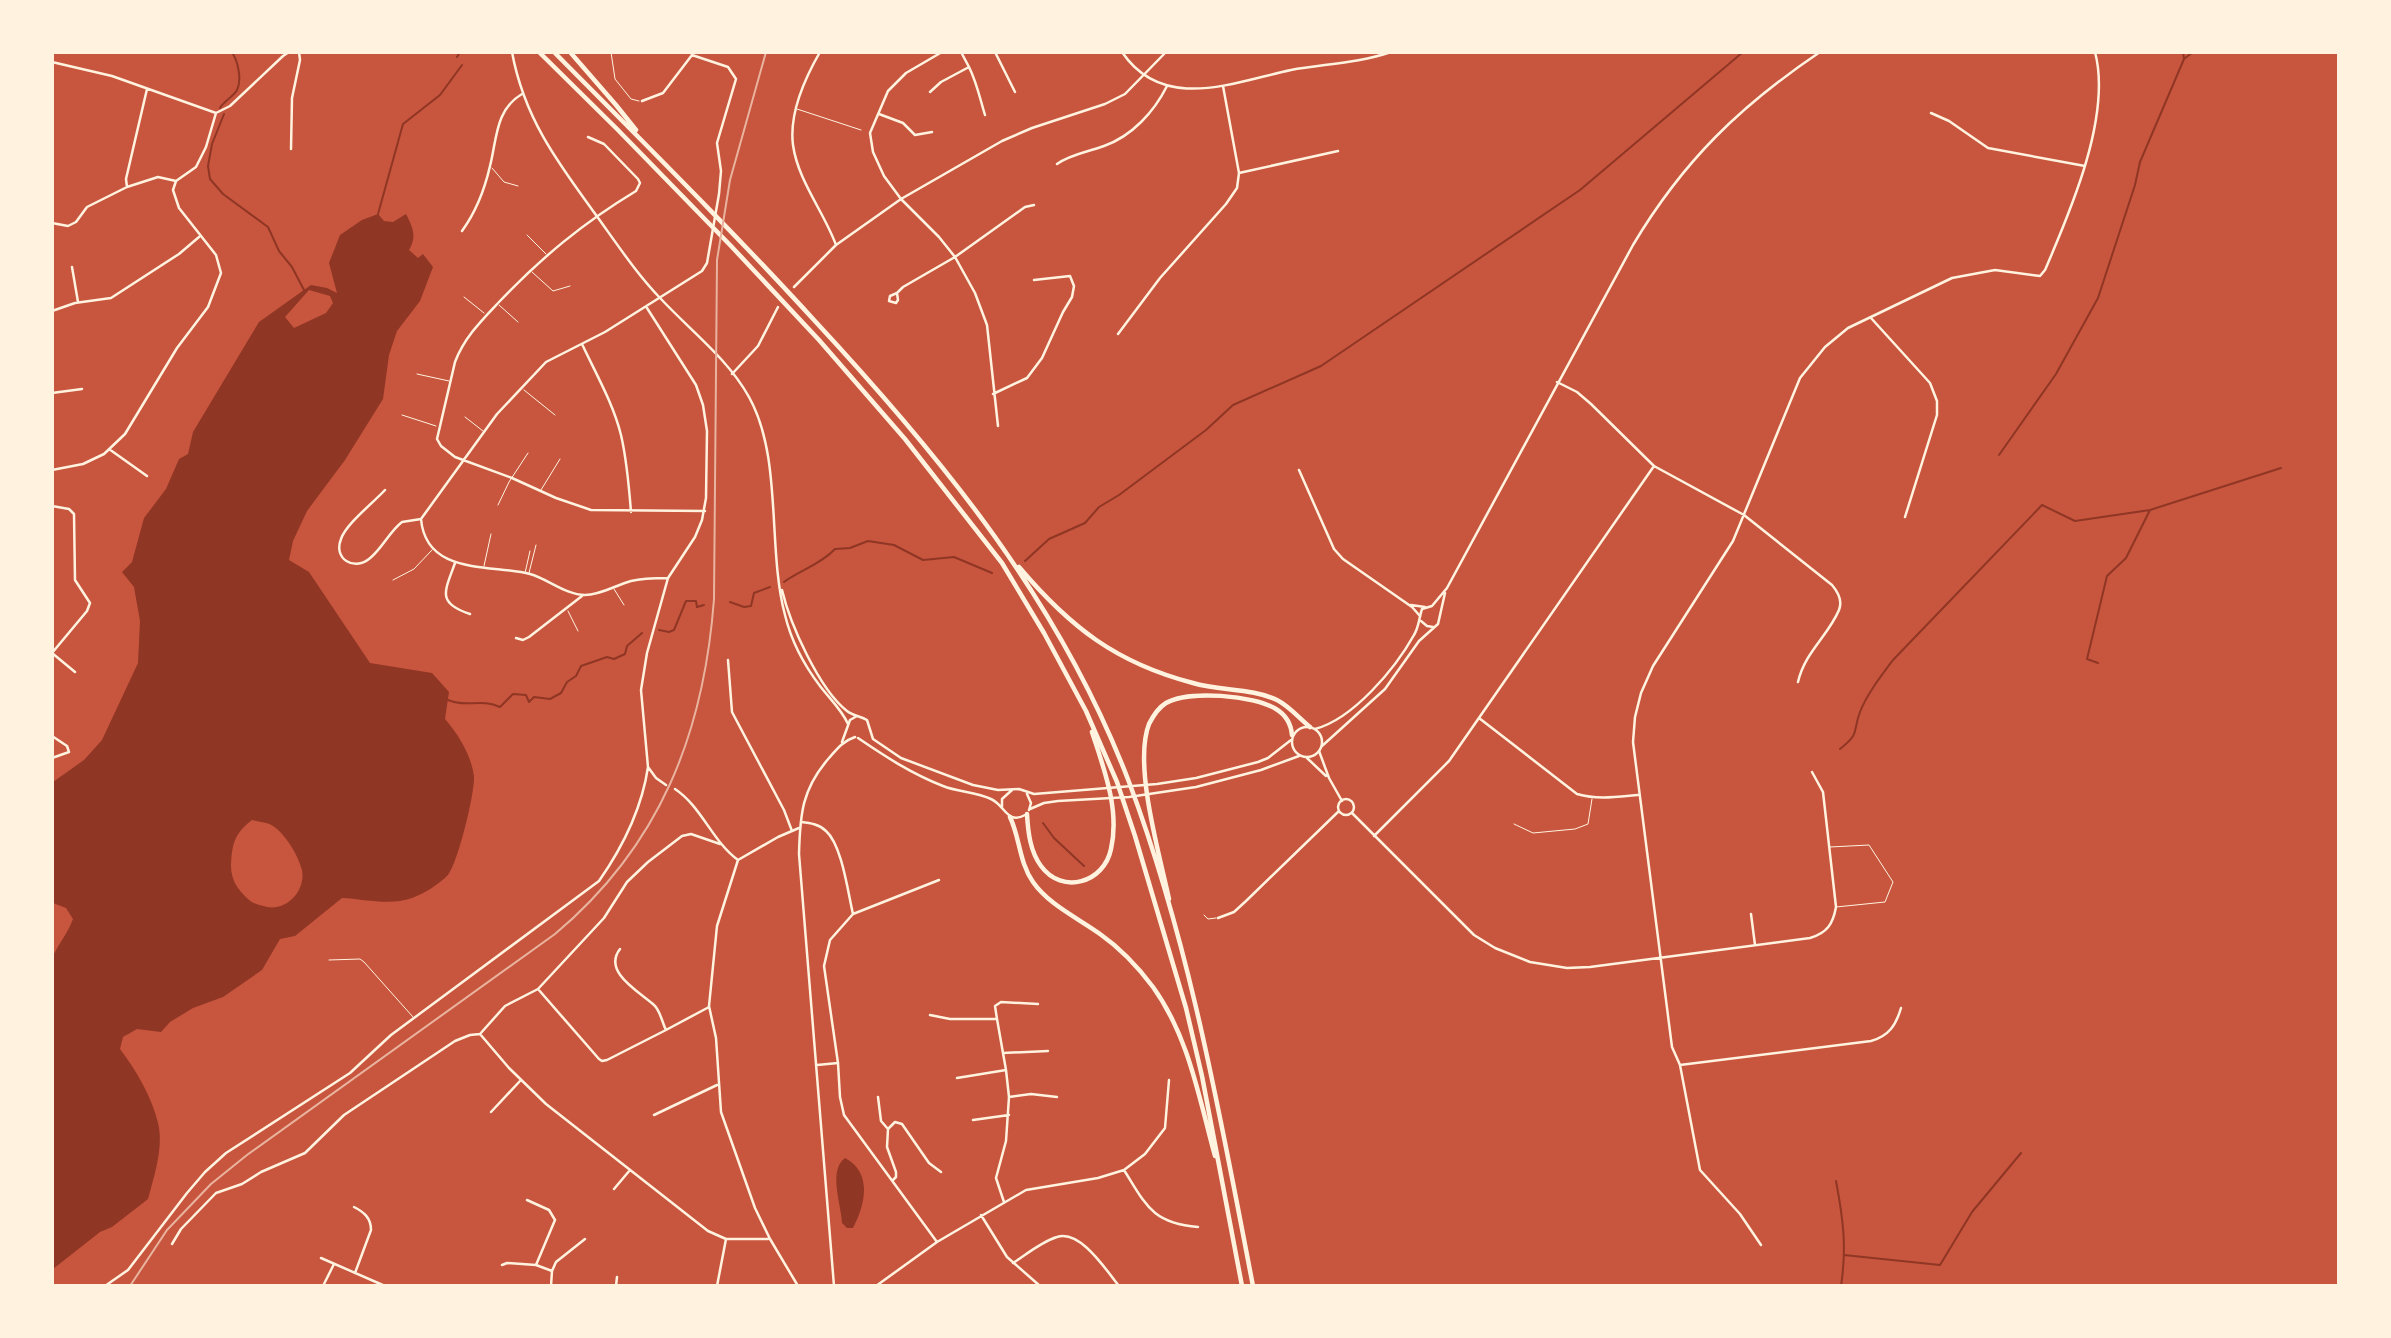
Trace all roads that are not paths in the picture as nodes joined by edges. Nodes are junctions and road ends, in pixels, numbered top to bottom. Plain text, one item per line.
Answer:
1 (149, 52) edge
2 (171, 52) edge
3 (289, 52) edge
4 (299, 52) edge
5 (512, 52) edge
6 (539, 52) edge
7 (554, 52) edge
8 (569, 52) edge
9 (611, 52) edge
10 (820, 52) edge
11 (942, 52) edge
12 (961, 52) edge
13 (995, 52) edge
14 (1122, 52) edge
15 (1166, 52) edge
16 (1391, 52) edge
17 (1820, 52) edge
18 (2095, 52) edge
19 (692, 54) edge
20 (52, 62) edge
21 (969, 67) junction
22 (1144, 76) junction
23 (1168, 86) junction
24 (1223, 86) junction
25 (147, 89) junction
26 (930, 92) dead end
27 (1015, 92) dead end
28 (522, 94) junction
29 (642, 101) joint
30 (797, 109) junction
31 (216, 113) junction
32 (878, 113) junction
33 (1931, 113) dead end
34 (985, 115) dead end
35 (861, 130) dead end
36 (932, 132) dead end
37 (588, 137) dead end
38 (647, 145) junction
39 (291, 149) dead end
40 (1338, 151) dead end
41 (1057, 164) dead end
42 (490, 166) junction
43 (2085, 166) junction
44 (1239, 173) junction
45 (176, 181) junction
46 (518, 186) dead end
47 (127, 187) junction
48 (901, 199) junction
49 (1034, 205) dead end
50 (596, 216) junction
51 (52, 223) edge
52 (462, 231) dead end
53 (527, 235) dead end
54 (199, 237) junction
55 (836, 245) junction
56 (546, 254) junction
57 (954, 257) junction
58 (72, 267) dead end
59 (530, 270) junction
60 (1034, 280) dead end
61 (570, 286) dead end
62 (794, 287) dead end
63 (897, 293) dead end
64 (464, 298) dead end
65 (660, 298) junction
66 (78, 303) junction
67 (498, 304) junction
68 (647, 307) junction
69 (778, 307) dead end
70 (52, 312) edge
71 (486, 315) junction
72 (1871, 318) junction
73 (518, 323) dead end
74 (1118, 334) dead end
75 (582, 344) junction
76 (417, 374) dead end
77 (732, 374) junction
78 (450, 381) junction
79 (1557, 382) junction
80 (521, 388) junction
81 (82, 389) dead end
82 (52, 393) edge
83 (993, 394) junction
84 (402, 415) dead end
85 (555, 415) dead end
86 (465, 417) dead end
87 (998, 426) dead end
88 (439, 427) junction
89 (484, 431) junction
90 (109, 449) junction
91 (528, 453) dead end
92 (465, 459) junction
93 (560, 459) dead end
94 (1654, 466) junction
95 (52, 470) edge
96 (1299, 470) dead end
97 (147, 476) dead end
98 (512, 478) junction
99 (385, 490) dead end
100 (541, 491) junction
101 (498, 505) dead end
102 (52, 506) edge
103 (705, 511) junction
104 (631, 512) junction
105 (1744, 515) junction
106 (1905, 517) dead end
107 (421, 519) junction
108 (491, 534) dead end
109 (536, 545) dead end
110 (433, 548) junction
111 (530, 551) dead end
112 (1008, 553) junction
113 (455, 563) junction
114 (484, 568) junction
115 (527, 573) junction
116 (779, 575) junction
117 (668, 578) junction
118 (393, 580) dead end
119 (613, 587) junction
120 (1447, 588) junction
121 (583, 595) junction
122 (1406, 603) junction
123 (624, 605) dead end
124 (1432, 606) junction
125 (1425, 607) junction
126 (566, 608) junction
127 (1441, 613) junction
128 (470, 614) dead end
129 (1420, 617) junction
130 (1433, 627) junction
131 (578, 631) dead end
132 (516, 638) dead end
133 (52, 653) edge
134 (728, 660) dead end
135 (75, 673) dead end
136 (1798, 682) dead end
137 (1086, 711) junction
138 (858, 716) junction
139 (1479, 718) junction
140 (848, 726) junction
141 (1313, 728) junction
142 (869, 731) junction
143 (52, 736) edge
144 (857, 738) junction
145 (1292, 738) junction
146 (841, 745) junction
147 (1322, 746) junction
148 (1319, 751) junction
149 (1299, 756) junction
150 (52, 758) edge
151 (1307, 758) junction
152 (648, 767) junction
153 (1812, 772) dead end
154 (1329, 778) junction
155 (666, 785) dead end
156 (675, 789) dead end
157 (1013, 789) junction
158 (1024, 792) junction
159 (1638, 794) junction
160 (1592, 798) junction
161 (1342, 801) junction
162 (1002, 807) junction
163 (1339, 811) junction
164 (1028, 812) junction
165 (1352, 813) junction
166 (1010, 817) junction
167 (800, 822) junction
168 (1514, 824) dead end
169 (799, 828) junction
170 (792, 831) junction
171 (1374, 836) junction
172 (720, 844) junction
173 (1828, 847) junction
174 (738, 860) junction
175 (939, 880) dead end
176 (1836, 907) junction
177 (853, 914) junction
178 (1751, 914) dead end
179 (1205, 915) dead end
180 (1218, 918) joint
181 (1175, 924) junction
182 (1755, 945) junction
183 (620, 949) dead end
184 (1660, 957) junction
185 (329, 960) dead end
186 (538, 989) junction
187 (1038, 1004) dead end
188 (709, 1006) junction
189 (1901, 1008) dead end
190 (930, 1015) dead end
191 (414, 1018) junction
192 (997, 1019) junction
193 (666, 1030) junction
194 (480, 1034) junction
195 (1048, 1051) dead end
196 (1003, 1053) junction
197 (838, 1063) junction
198 (816, 1065) junction
199 (1680, 1065) junction
200 (1006, 1070) junction
201 (957, 1078) dead end
202 (521, 1080) junction
203 (1169, 1080) dead end
204 (719, 1085) junction
205 (878, 1097) dead end
206 (1009, 1097) junction
207 (1057, 1097) dead end
208 (491, 1112) dead end
209 (654, 1115) dead end
210 (1009, 1115) junction
211 (973, 1120) dead end
212 (888, 1129) junction
213 (630, 1170) junction
214 (1124, 1170) junction
215 (941, 1172) dead end
216 (892, 1180) junction
217 (614, 1189) dead end
218 (1224, 1191) junction
219 (527, 1200) dead end
220 (1004, 1202) junction
221 (354, 1207) dead end
222 (981, 1215) junction
223 (1198, 1227) dead end
224 (726, 1239) junction
225 (770, 1239) junction
226 (585, 1240) dead end
227 (937, 1242) junction
228 (172, 1244) dead end
229 (1761, 1245) dead end
230 (321, 1258) dead end
231 (1013, 1263) junction
232 (334, 1264) junction
233 (502, 1265) dead end
234 (536, 1265) junction
235 (552, 1271) junction
236 (355, 1273) junction
237 (617, 1277) dead end
238 (877, 1285) edge
239 (105, 1286) edge
240 (323, 1286) edge
241 (385, 1286) edge
242 (551, 1286) edge
243 (616, 1286) edge
244 (717, 1286) edge
245 (797, 1286) edge
246 (834, 1286) edge
247 (1040, 1286) edge
248 (1119, 1286) edge
249 (1242, 1286) edge
250 (1253, 1286) edge

1 - 2 street
3 - 31 street
4 - 39 street
5 - 28 street
6 - 137 highway
7 - 38 highway
8 - 38 highway
9 - 29 lane
10 - 30 street
11 - 32 street
12 - 21 street
13 - 27 street
14 - 22 street
15 - 22 street
16 - 24 street
17 - 79 street
18 - 43 street
19 - 29 street
19 - 65 street
20 - 25 street
21 - 26 street
21 - 34 street
22 - 23 street
22 - 48 street
23 - 24 street
23 - 41 street
24 - 44 street
25 - 31 street
25 - 47 street
28 - 42 street
28 - 50 street
30 - 35 lane
30 - 55 street
31 - 45 street
32 - 36 street
32 - 48 street
33 - 43 street
37 - 50 street
38 - 112 highway
40 - 44 street
42 - 46 lane
42 - 52 street
43 - 72 street
44 - 74 street
45 - 47 street
45 - 54 street
47 - 51 street
48 - 55 street
48 - 57 street
49 - 57 street
50 - 56 street
50 - 65 street
53 - 56 lane
54 - 66 street
54 - 90 street
55 - 62 street
56 - 59 street
57 - 63 street
57 - 83 street
58 - 66 street
59 - 61 lane
59 - 67 street
60 - 83 street
64 - 71 lane
65 - 68 street
65 - 77 street
66 - 70 street
67 - 71 street
67 - 73 lane
68 - 75 street
68 - 103 street
69 - 77 street
71 - 78 street
72 - 105 street
72 - 106 street
75 - 80 street
75 - 104 street
76 - 78 lane
77 - 116 street
78 - 88 street
79 - 94 street
79 - 120 street
80 - 85 lane
80 - 89 street
81 - 82 street
83 - 87 street
84 - 88 lane
86 - 89 lane
88 - 92 street
89 - 92 street
90 - 95 street
90 - 97 street
91 - 98 lane
92 - 98 street
92 - 107 street
93 - 100 lane
94 - 105 street
94 - 139 street
96 - 122 street
98 - 100 street
98 - 101 lane
99 - 107 street
100 - 104 street
102 - 133 street
103 - 104 street
103 - 117 street
105 - 136 street
105 - 159 street
107 - 110 street
108 - 114 lane
109 - 115 lane
110 - 113 street
110 - 118 lane
111 - 115 lane
112 - 141 highway
112 - 181 highway
113 - 114 street
113 - 128 street
114 - 115 street
115 - 121 street
116 - 138 street
116 - 140 street
117 - 119 street
117 - 152 street
119 - 121 street
119 - 123 lane
120 - 124 street
120 - 127 street
121 - 126 street
122 - 125 street
122 - 129 street
124 - 125 street
124 - 127 street
125 - 129 street
126 - 131 lane
126 - 132 street
127 - 130 street
129 - 130 street
129 - 141 street
130 - 147 street
133 - 135 street
134 - 170 street
137 - 164 highway
137 - 218 highway
138 - 140 street
138 - 142 street
139 - 160 street
139 - 171 street
140 - 144 street
140 - 146 street
141 - 145 street
141 - 147 street
142 - 144 street
142 - 157 street
143 - 150 street
144 - 146 street
144 - 162 street
145 - 149 street
145 - 158 street
145 - 181 highway
146 - 167 street
147 - 148 street
148 - 151 street
148 - 154 street
149 - 151 street
149 - 164 street
151 - 154 street
152 - 155 street
152 - 191 street
153 - 173 street
154 - 161 street
156 - 172 street
157 - 158 street
157 - 162 street
158 - 164 street
159 - 160 street
159 - 184 street
160 - 168 lane
161 - 163 street
161 - 165 street
162 - 166 street
163 - 165 street
163 - 180 street
164 - 166 street
165 - 171 street
166 - 218 highway
167 - 169 street
167 - 177 street
169 - 170 street
169 - 198 street
170 - 174 street
171 - 184 street
172 - 174 street
172 - 186 street
173 - 176 street
173 - 176 lane
174 - 188 street
175 - 177 street
176 - 182 street
177 - 197 street
178 - 182 street
179 - 180 lane
181 - 250 highway
182 - 184 street
183 - 193 street
184 - 199 street
185 - 191 lane
186 - 193 street
186 - 194 street
187 - 192 street
188 - 193 street
188 - 204 street
189 - 199 street
190 - 192 street
191 - 239 street
192 - 196 street
194 - 202 street
194 - 228 street
195 - 196 street
196 - 200 street
197 - 198 street
197 - 216 street
198 - 246 street
199 - 229 street
200 - 201 street
200 - 206 street
202 - 208 street
202 - 213 street
203 - 214 street
204 - 209 street
204 - 225 street
205 - 212 street
206 - 207 street
206 - 210 street
210 - 211 street
210 - 220 street
212 - 215 street
212 - 216 street
213 - 217 street
213 - 224 street
214 - 220 street
214 - 223 street
216 - 227 street
218 - 249 highway
219 - 234 street
220 - 222 street
221 - 236 street
222 - 227 street
222 - 231 street
224 - 225 street
224 - 244 street
225 - 245 street
226 - 235 street
227 - 238 street
230 - 232 street
231 - 247 street
231 - 248 street
232 - 236 street
232 - 240 street
233 - 234 street
234 - 235 street
235 - 242 street
236 - 241 street
237 - 243 street

